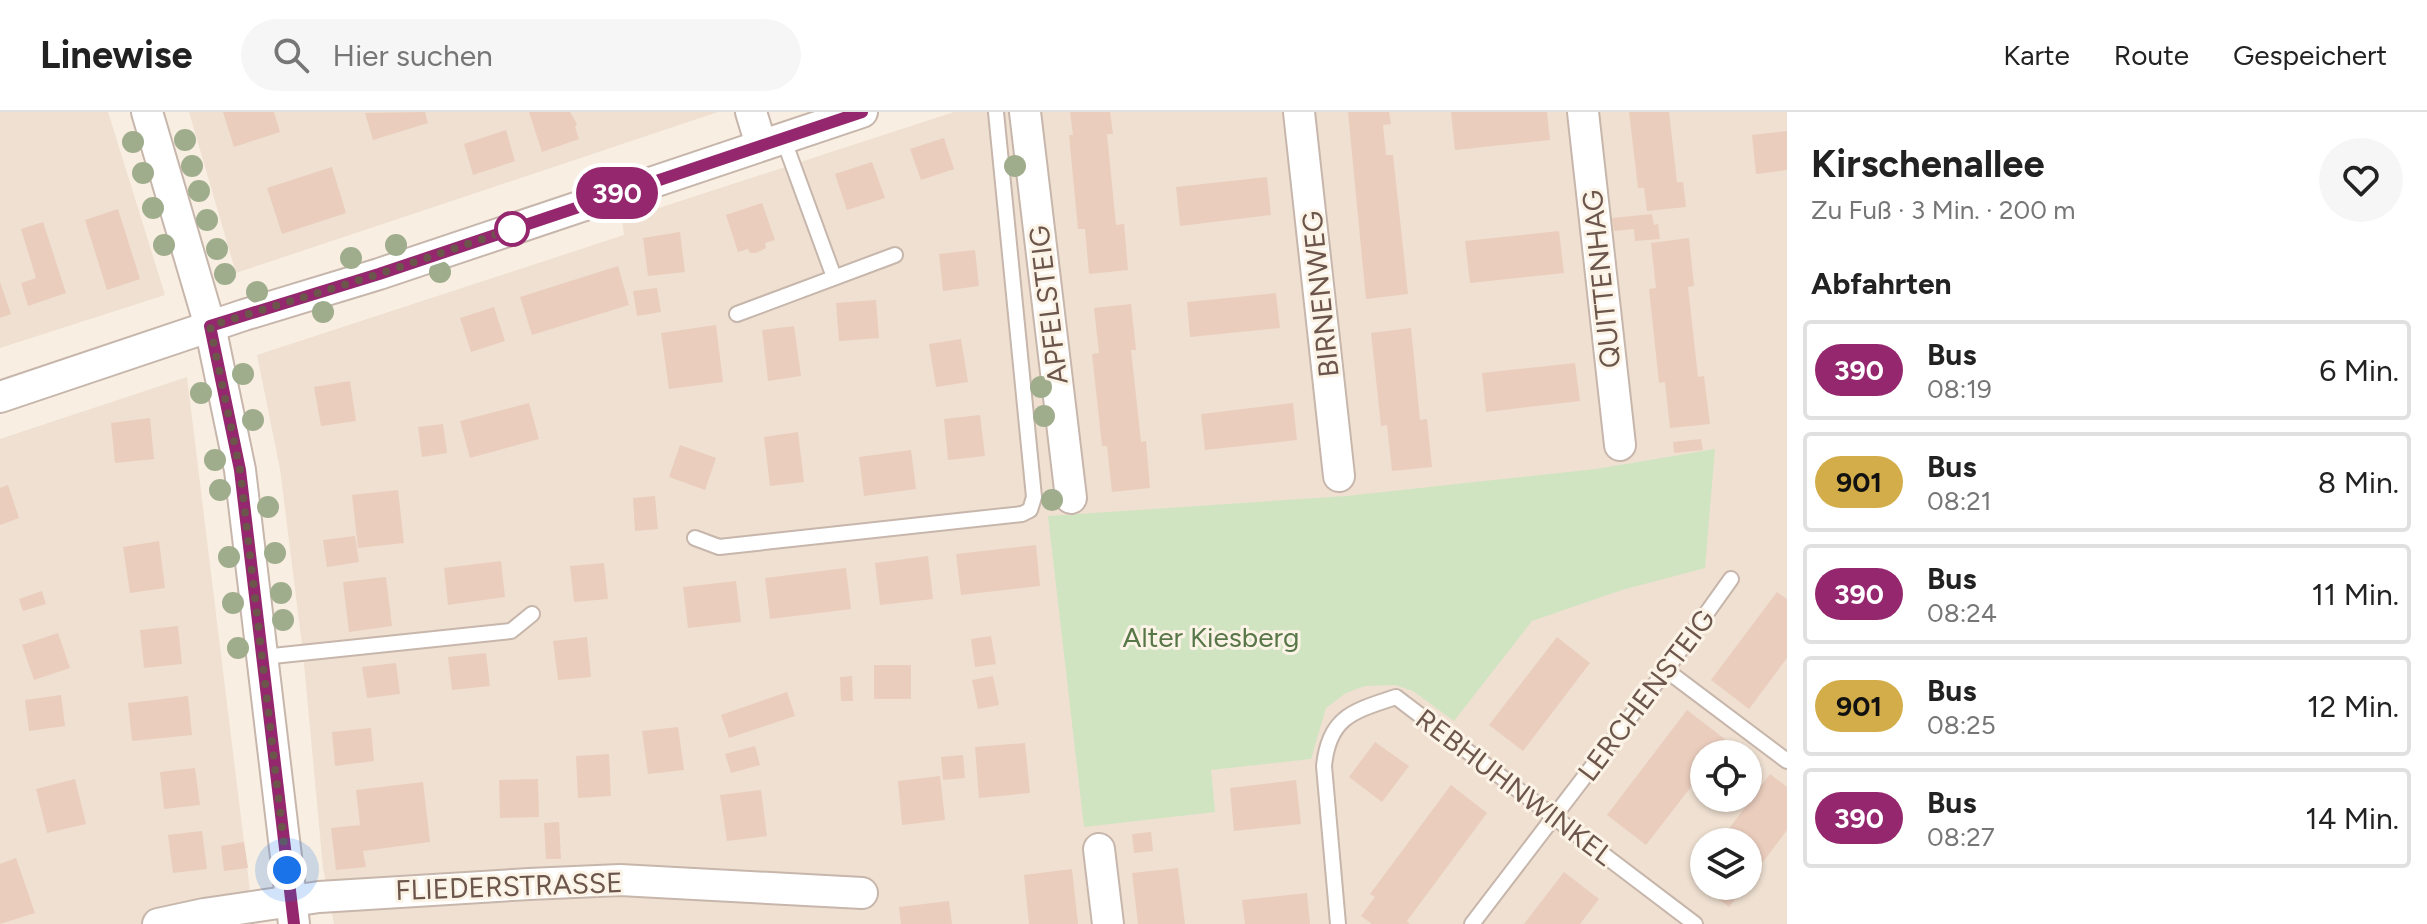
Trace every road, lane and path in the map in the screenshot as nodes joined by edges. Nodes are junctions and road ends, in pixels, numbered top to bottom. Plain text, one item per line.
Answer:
1 (147, 112) edge
2 (751, 112) edge
3 (862, 112) edge
4 (996, 112) edge
5 (1025, 112) edge
6 (1299, 112) edge
7 (1583, 112) edge
8 (772, 141) junction
9 (895, 255) dead end
10 (834, 277) junction
11 (737, 314) dead end
12 (210, 326) junction
13 (0, 397) edge
14 (1620, 445) dead end
15 (1339, 476) dead end
16 (1071, 498) dead end
17 (695, 538) dead end
18 (1731, 579) dead end
19 (532, 614) dead end
20 (263, 657) junction
21 (1666, 670) junction
22 (1787, 761) edge
23 (1555, 817) junction
24 (1099, 849) dead end
25 (862, 893) dead end
26 (292, 912) edge
27 (158, 924) edge
28 (1108, 924) edge
29 (1338, 924) edge
30 (1472, 924) edge
31 (1695, 924) edge

1 - 12 street
2 - 8 street
3 - 8 street
4 - 17 lane
5 - 16 street, APFELSTEIG
6 - 15 street, BIRNENWEG
7 - 14 street, QUITTENHAG
8 - 10 lane
8 - 12 street
9 - 10 lane
10 - 11 lane
12 - 13 street
12 - 20 street
18 - 21 lane, LERCHENSTEIG
19 - 20 lane
20 - 26 street
21 - 22 lane
21 - 23 lane, LERCHENSTEIG
23 - 29 lane, REBHUHNWINKEL
23 - 30 lane, LERCHENSTEIG
23 - 31 lane, REBHUHNWINKEL
24 - 28 street
25 - 26 street, FLIEDERSTRASSE
26 - 27 street, FLIEDERSTRASSE

